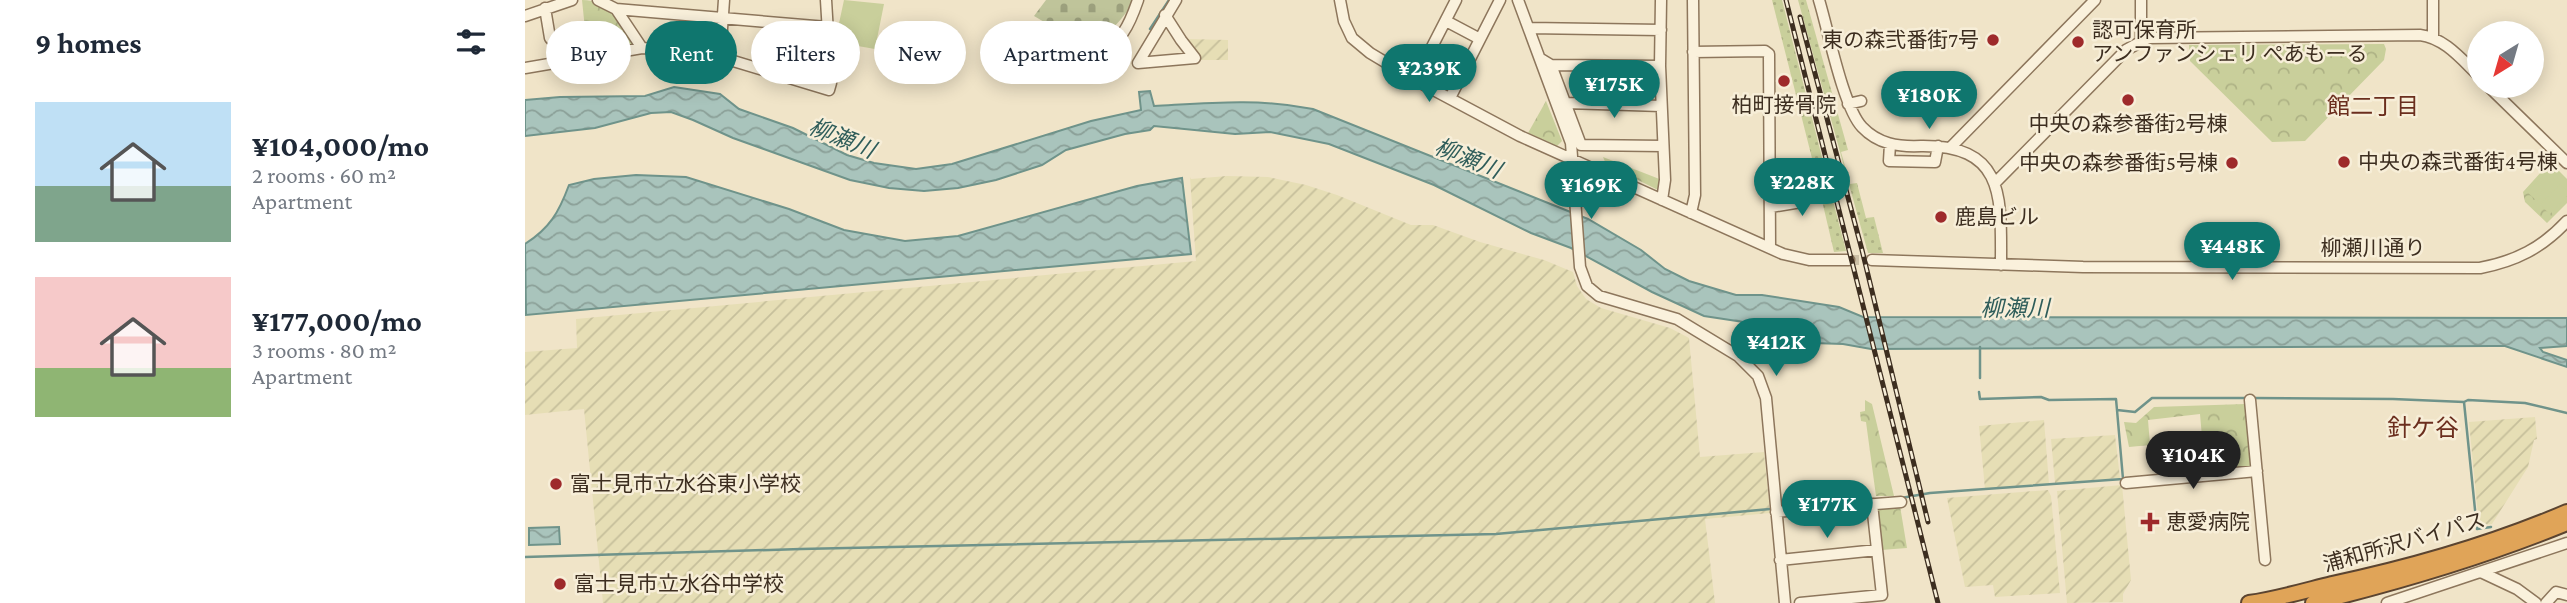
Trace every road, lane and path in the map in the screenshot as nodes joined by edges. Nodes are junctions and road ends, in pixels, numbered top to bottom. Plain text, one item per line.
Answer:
1 (572, 0) edge
2 (598, 0) edge
3 (724, 0) edge
4 (826, 0) edge
5 (1138, 0) edge
6 (1176, 0) edge
7 (1340, 0) edge
8 (1456, 0) edge
9 (1500, 0) edge
10 (1518, 0) edge
11 (1661, 0) edge
12 (1693, 0) edge
13 (1819, 0) edge
14 (2095, 0) edge
15 (2141, 0) edge
16 (2433, 0) edge
17 (545, 8) junction
18 (616, 9) junction
19 (1165, 15) junction
20 (525, 16) edge
21 (723, 17) junction
22 (547, 21) edge
23 (723, 21) edge
24 (759, 21) edge
25 (827, 21) edge
26 (1129, 21) edge
27 (1446, 21) junction
28 (1529, 28) junction
29 (1661, 30) junction
30 (2433, 36) junction
31 (1480, 39) junction
32 (2141, 41) junction
33 (642, 48) junction
34 (645, 48) edge
35 (631, 50) edge
36 (1693, 52) junction
37 (1541, 59) junction
38 (2467, 64) edge
39 (546, 65) edge
40 (1551, 65) junction
41 (1660, 66) junction
42 (525, 68) edge
43 (1415, 80) junction
44 (811, 84) edge
45 (831, 84) edge
46 (1450, 98) junction
47 (2500, 98) edge
48 (1861, 101) dead end
49 (1567, 103) junction
50 (1848, 104) junction
51 (1661, 106) junction
52 (1890, 144) junction
53 (1663, 146) junction
54 (1938, 146) junction
55 (1951, 147) junction
56 (1573, 159) junction
57 (2567, 163) edge
58 (1995, 183) junction
59 (1770, 186) junction
60 (1662, 200) junction
61 (1771, 207) junction
62 (1691, 213) junction
63 (2567, 221) edge
64 (1770, 248) junction
65 (1849, 260) tunnel mouth
66 (1871, 260) tunnel mouth
67 (2001, 265) junction
68 (2250, 400) dead end
69 (2257, 471) junction
70 (2126, 483) dead end
71 (1901, 502) dead end
72 (1871, 504) junction
73 (1776, 512) junction
74 (2567, 512) edge
75 (2567, 523) edge
76 (2567, 543) edge
77 (1877, 550) junction
78 (2469, 554) junction
79 (1780, 560) junction
80 (2265, 560) dead end
81 (2479, 574) junction
82 (2567, 595) edge
83 (2290, 599) edge
84 (1785, 603) edge
85 (1800, 603) edge
86 (2249, 603) edge
87 (2313, 603) edge
88 (2387, 603) edge
89 (2536, 603) edge
90 (2546, 603) edge

1 - 17 street
2 - 18 street
3 - 21 street
4 - 25 street
5 - 26 street
6 - 19 street
7 - 43 street
8 - 27 street
9 - 31 street
10 - 28 street
11 - 29 street
12 - 36 street
13 - 50 street
14 - 55 street
15 - 32 street
16 - 30 street
17 - 20 street
17 - 22 street
18 - 21 street
18 - 33 street
19 - 19 street
21 - 23 street
21 - 24 street
27 - 31 street
27 - 43 street
28 - 29 street
28 - 37 street
29 - 41 street
30 - 32 street
30 - 38 street
31 - 46 street
32 - 58 street
33 - 34 street
33 - 35 street
36 - 59 street
36 - 62 street
37 - 40 street
37 - 56 street
39 - 42 street
40 - 41 street
40 - 49 street
41 - 51 street
43 - 46 street
44 - 45 street
46 - 56 street
47 - 57 street
48 - 50 street
49 - 51 street
49 - 53 street
50 - 52 street
51 - 53 street
52 - 54 street
52 - 54 street
53 - 60 street
54 - 55 street
55 - 58 street
56 - 60 street
56 - 73 street
58 - 67 street
59 - 61 street
59 - 61 street
60 - 62 street
61 - 64 street
62 - 64 street
63 - 67 street, 柳瀬川通り
64 - 65 street
66 - 67 street, 柳瀬川通り
68 - 69 street
69 - 70 street
69 - 80 street
71 - 72 street
72 - 73 street
72 - 77 street
73 - 79 street
74 - 78 highway, 浦和所沢バイパス
75 - 78 highway, 浦和所沢バイパス
76 - 81 street
77 - 79 street
77 - 85 street
78 - 81 street
78 - 83 highway, 浦和所沢バイパス
78 - 87 highway, 浦和所沢バイパス
79 - 84 street
81 - 88 street
81 - 89 street
82 - 90 street
83 - 86 highway, 浦和所沢バイパス

